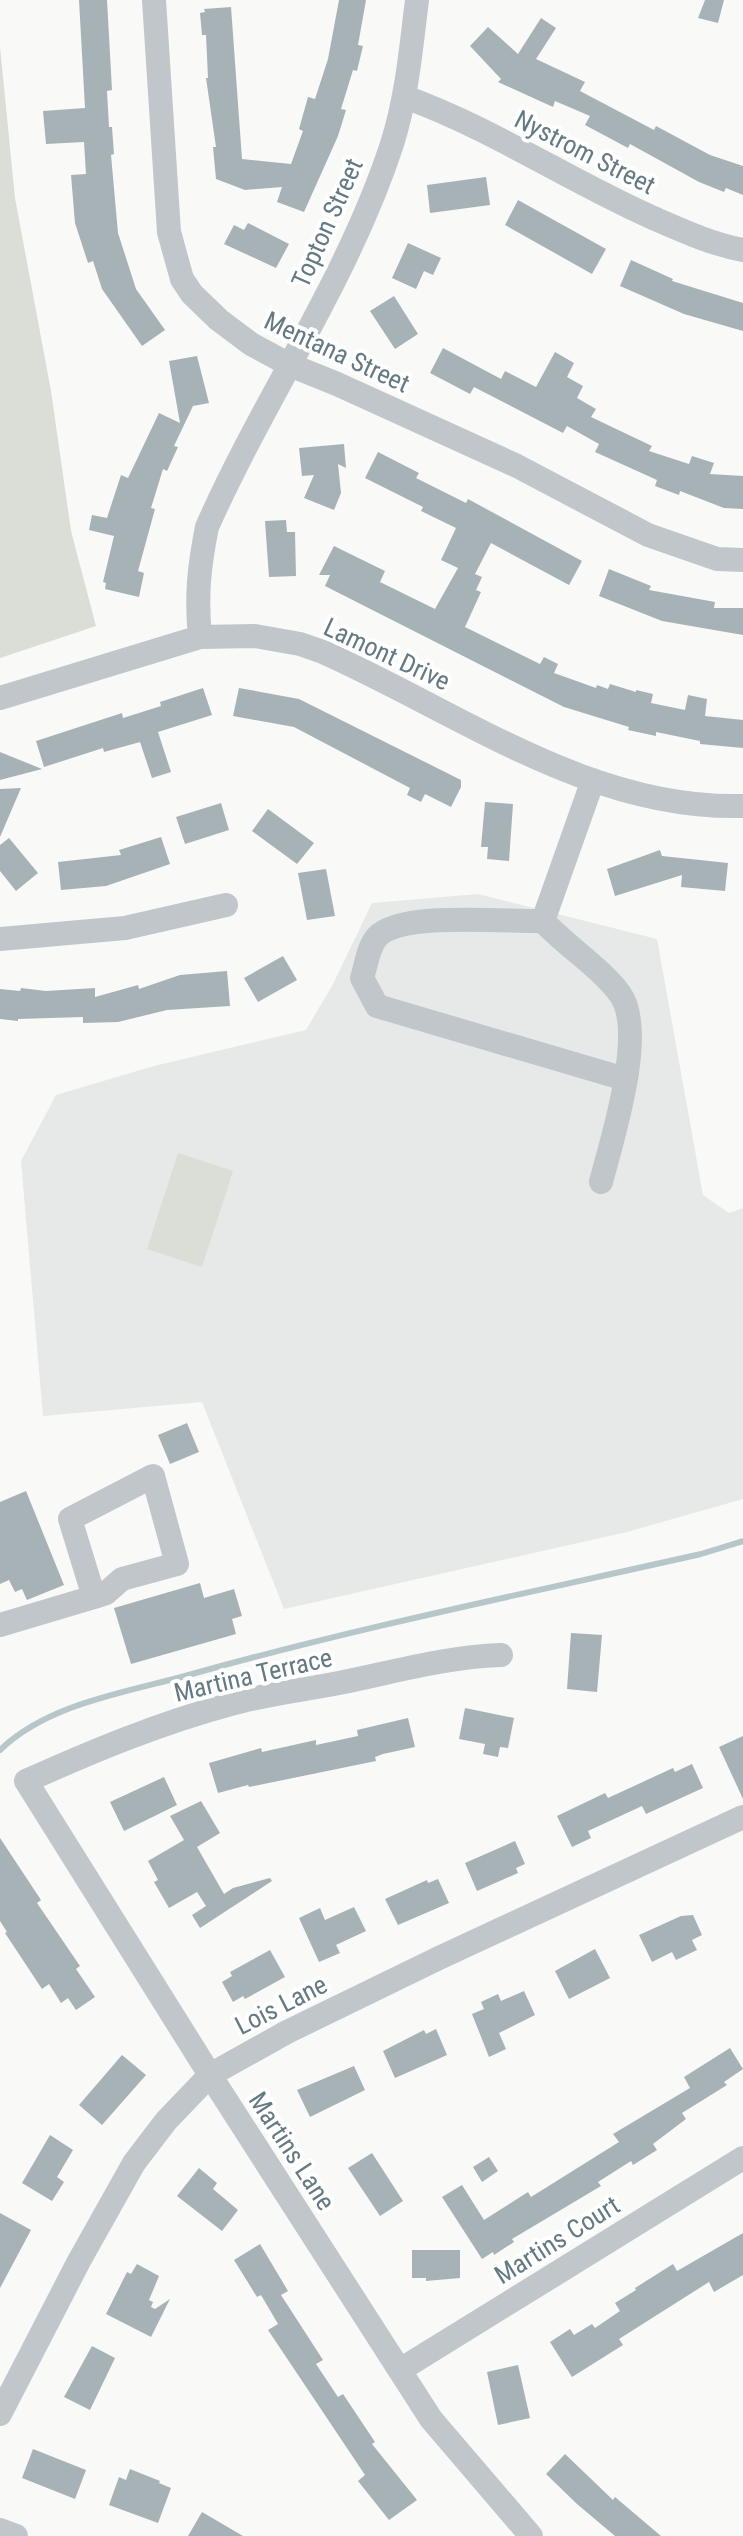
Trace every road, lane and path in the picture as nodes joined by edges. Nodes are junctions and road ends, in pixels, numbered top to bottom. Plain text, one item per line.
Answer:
1 (154, 0) edge
2 (417, 0) edge
3 (405, 97) junction
4 (743, 250) edge
5 (290, 365) junction
6 (743, 560) edge
7 (200, 637) junction
8 (0, 698) edge
9 (593, 780) junction
10 (743, 806) edge
11 (226, 905) dead end
12 (543, 921) junction
13 (0, 939) edge
14 (625, 1079) junction
15 (601, 1182) dead end
16 (94, 1597) junction
17 (0, 1625) edge
18 (501, 1655) dead end
19 (26, 1781) joint
20 (743, 1817) edge
21 (210, 2075) junction
22 (743, 2158) edge
23 (400, 2370) junction
24 (0, 2414) edge
25 (0, 2530) edge
26 (16, 2536) edge
27 (531, 2536) edge

1 - 5 street, Mentana Street
2 - 3 street, Topton Street
3 - 4 street, Nystrom Street
3 - 5 street, Topton Street
5 - 6 street, Mentana Street
5 - 7 street, Topton Street
7 - 8 street, Lamont Drive
7 - 9 street, Lamont Drive
9 - 10 street, Lamont Drive
9 - 12 street
11 - 13 street
12 - 14 street
12 - 14 street
14 - 15 street
16 - 16 street
16 - 17 street
18 - 19 street, Martina Terrace
19 - 21 street, Martins Lane
20 - 21 street, Lois Lane
21 - 23 street, Martins Lane
21 - 24 street, Lois Lane
22 - 23 street, Martins Court
23 - 27 street, Martins Lane
25 - 26 street

